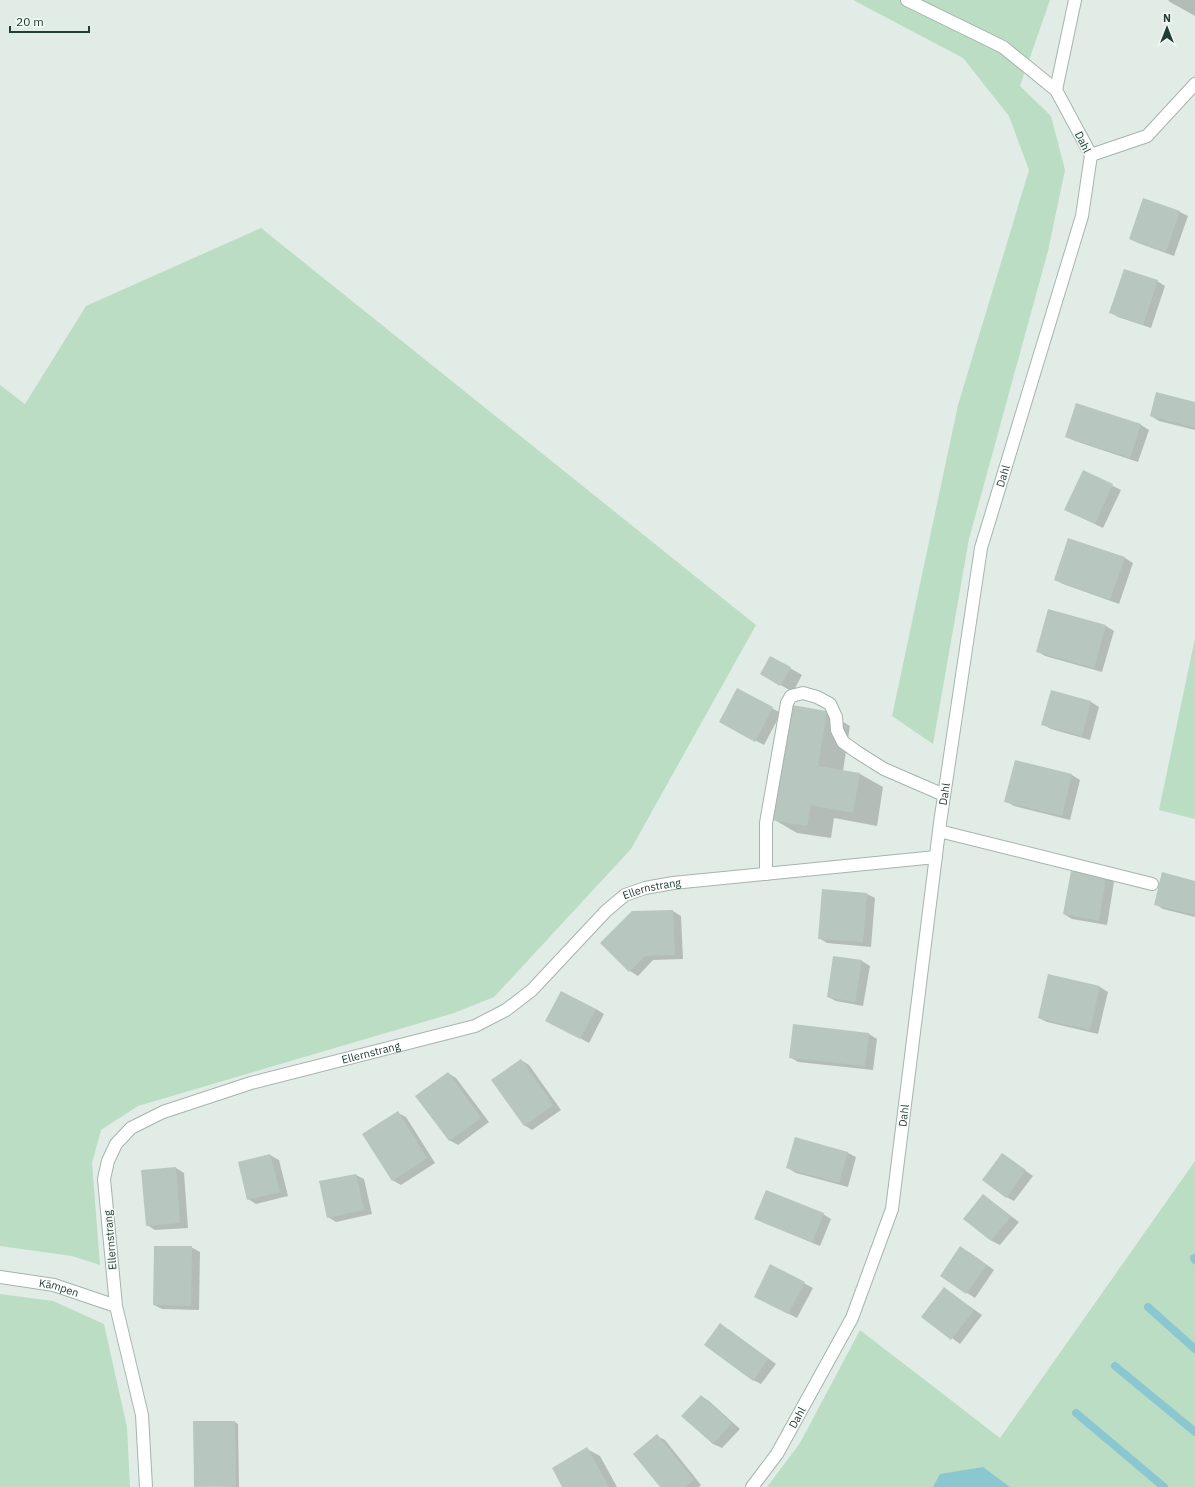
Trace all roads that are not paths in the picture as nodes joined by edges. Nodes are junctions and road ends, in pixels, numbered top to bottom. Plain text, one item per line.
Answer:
1 (907, 0) edge
2 (1075, 0) edge
3 (1195, 84) edge
4 (1056, 90) junction
5 (1091, 155) junction
6 (944, 795) junction
7 (939, 831) junction
8 (936, 857) junction
9 (766, 874) junction
10 (1152, 884) dead end
11 (0, 1277) edge
12 (116, 1306) junction
13 (146, 1487) edge
14 (752, 1487) edge

1 - 4 street, Dahl
2 - 4 street
3 - 5 street
4 - 5 street, Dahl
5 - 6 street, Dahl
6 - 7 street, Dahl
6 - 9 street
7 - 8 street, Dahl
7 - 10 street
8 - 9 street, Ellernstrang
8 - 14 street, Dahl
9 - 12 street, Ellernstrang
11 - 12 street, Kämpen
12 - 13 street, Ellernstrang

